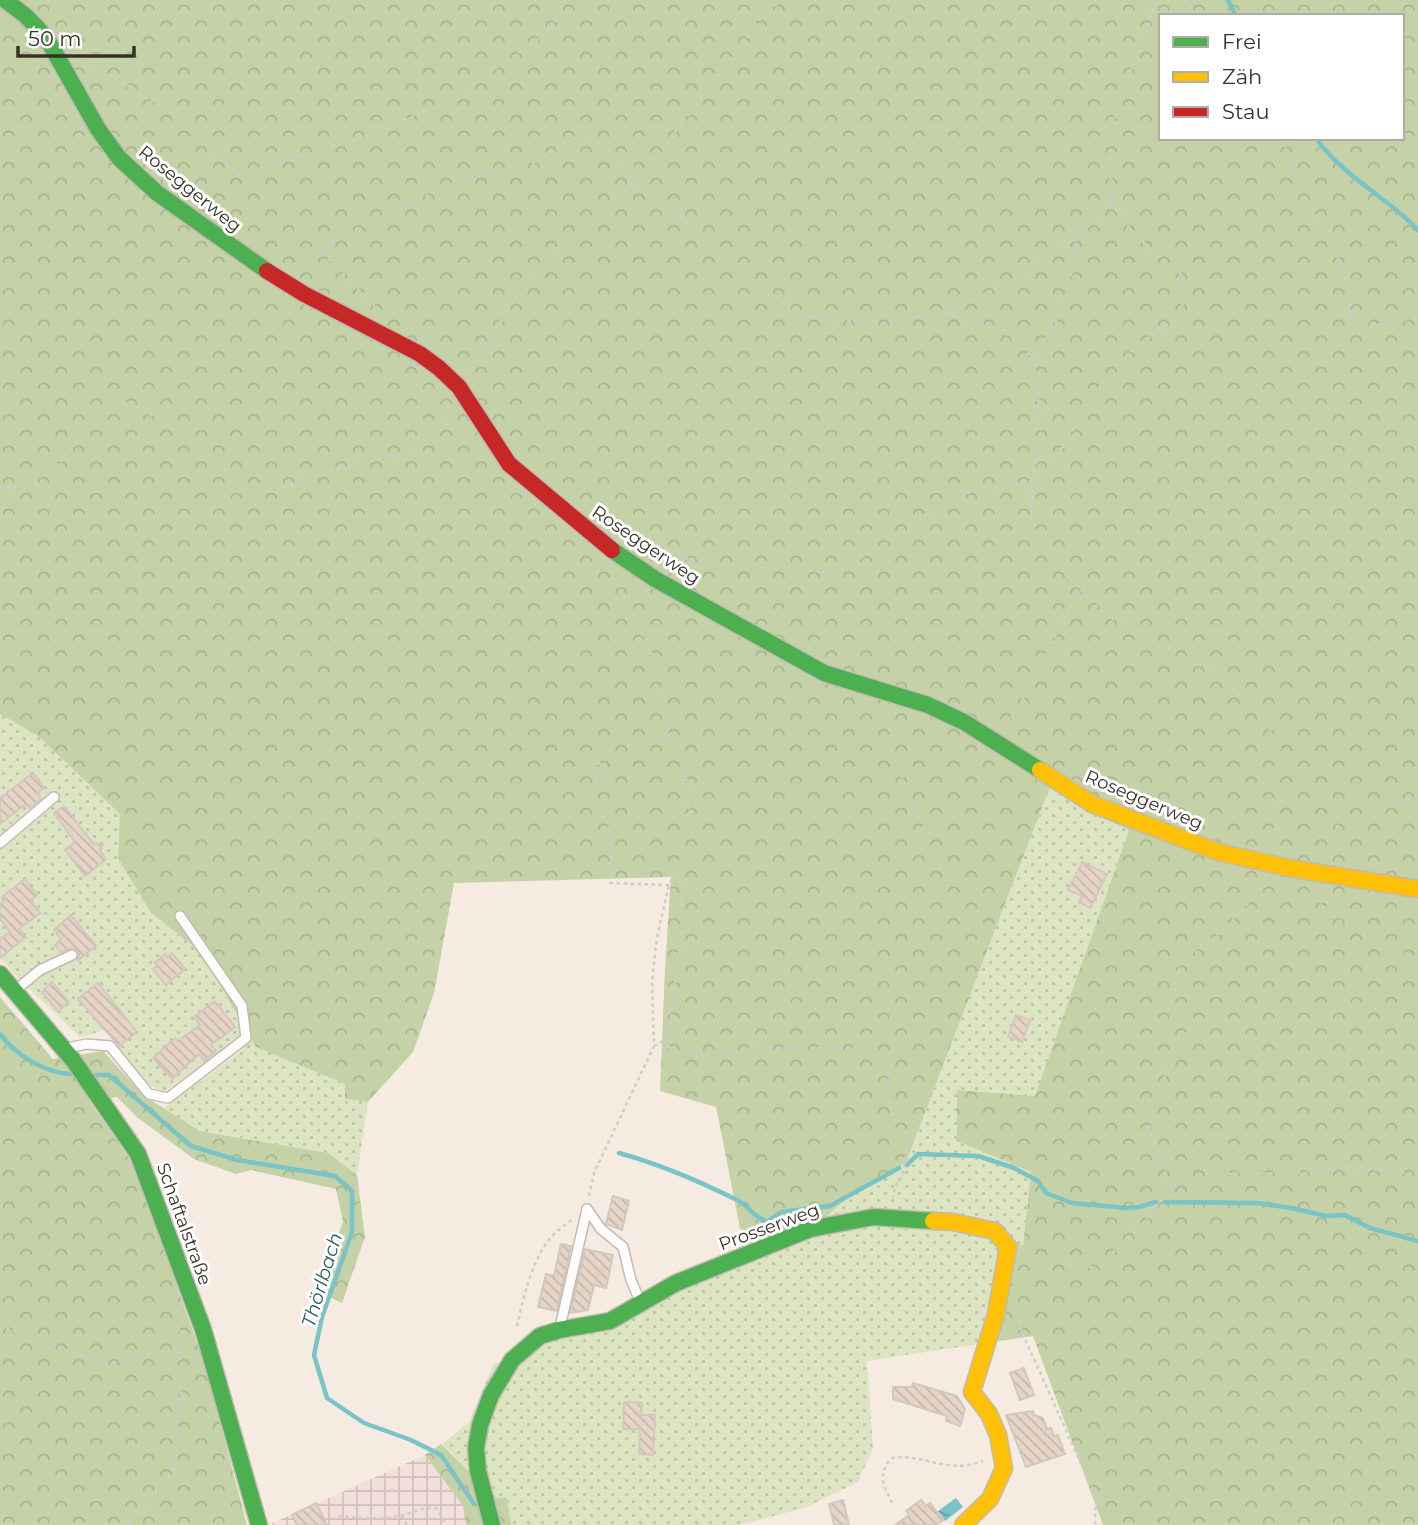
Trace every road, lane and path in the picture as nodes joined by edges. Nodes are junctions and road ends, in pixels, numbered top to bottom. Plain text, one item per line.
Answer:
1 (5, 0) edge
2 (565, 0) edge
3 (782, 0) edge
4 (1156, 0) edge
5 (78, 54) dead end
6 (1283, 140) edge
7 (238, 175) junction
8 (643, 175) junction
9 (1111, 202) junction
10 (1076, 239) junction
11 (319, 250) junction
12 (945, 313) junction
13 (383, 314) dead end
14 (1418, 317) edge
15 (1034, 359) junction
16 (462, 393) junction
17 (1033, 481) junction
18 (0, 489) edge
19 (612, 526) dead end
20 (611, 571) dead end
21 (1080, 589) junction
22 (887, 693) junction
23 (669, 739) junction
24 (995, 742) junction
25 (1418, 796) edge
26 (54, 797) dead end
27 (0, 843) edge
28 (1269, 864) junction
29 (676, 871) junction
30 (1308, 871) junction
31 (669, 884) junction
32 (1418, 889) edge
33 (180, 916) dead end
34 (961, 929) dead end
35 (72, 955) dead end
36 (1418, 958) edge
37 (0, 974) edge
38 (15, 992) junction
39 (663, 1041) junction
40 (654, 1046) junction
41 (68, 1055) junction
42 (1418, 1174) edge
43 (1171, 1188) junction
44 (587, 1209) junction
45 (891, 1219) junction
46 (1008, 1247) junction
47 (640, 1301) junction
48 (1018, 1307) dead end
49 (178, 1320) dead end
50 (0, 1326) edge
51 (559, 1330) junction
52 (516, 1332) dead end
53 (180, 1348) junction
54 (1001, 1451) junction
55 (892, 1503) dead end
56 (338, 1516) dead end
57 (401, 1516) junction
58 (373, 1520) junction
59 (128, 1525) edge
60 (259, 1525) edge
61 (371, 1525) edge
62 (407, 1525) edge
63 (446, 1525) edge
64 (492, 1525) edge
65 (963, 1525) edge
66 (1095, 1525) edge

1 - 16 street, Roseggerweg
2 - 7 path
3 - 8 path
4 - 9 path
5 - 7 path
6 - 14 path
7 - 11 path
8 - 11 path
8 - 12 path
8 - 16 path
9 - 10 path
9 - 17 path
10 - 12 path
10 - 15 path
11 - 13 path
12 - 15 path
15 - 17 path
16 - 18 path
16 - 22 street, Roseggerweg
17 - 19 path
17 - 21 path
20 - 23 path
21 - 24 path
21 - 28 path
22 - 24 street, Roseggerweg
22 - 34 path
23 - 29 path
23 - 31 path
24 - 28 street, Roseggerweg
25 - 28 path
26 - 27 lane
28 - 30 street, Roseggerweg
28 - 43 path
29 - 31 path
29 - 39 path
30 - 32 street, Roseggerweg
30 - 36 path
31 - 40 path
33 - 41 lane
35 - 38 lane
37 - 38 street, Schaftalstraße
38 - 41 street, Schaftalstraße
39 - 40 path
39 - 45 path
40 - 44 path
41 - 60 street, Schaftalstraße
42 - 43 path
43 - 46 path
44 - 47 lane
44 - 51 lane
44 - 52 path
45 - 46 street, Prosserweg
45 - 47 street, Prosserweg
46 - 54 street
47 - 51 street, Prosserweg
48 - 66 path
49 - 53 path
50 - 53 path
51 - 64 street, Prosserweg
53 - 59 path
54 - 55 path
54 - 65 street
56 - 58 path
57 - 58 path
57 - 62 path
57 - 63 path
58 - 61 path

